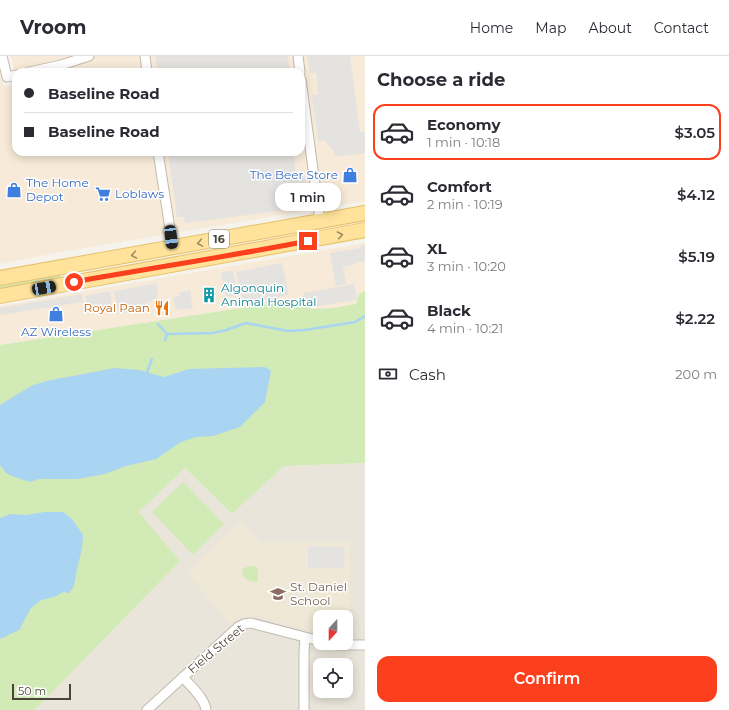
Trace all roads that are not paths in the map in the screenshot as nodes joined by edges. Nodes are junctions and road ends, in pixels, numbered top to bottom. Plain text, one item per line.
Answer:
1 (2, 56) edge
2 (88, 56) edge
3 (145, 56) edge
4 (298, 56) edge
5 (47, 68) edge
6 (146, 68) edge
7 (300, 68) edge
8 (12, 76) edge
9 (305, 110) edge
10 (159, 156) edge
11 (364, 213) edge
12 (320, 221) junction
13 (365, 230) edge
14 (172, 248) junction
15 (174, 264) junction
16 (0, 278) edge
17 (0, 296) edge
18 (305, 638) junction
19 (313, 640) edge
20 (353, 645) edge
21 (365, 645) edge
22 (183, 677) junction
23 (147, 710) edge
24 (206, 710) edge
25 (304, 710) edge

1 - 8 street
2 - 5 street
3 - 6 street
4 - 7 street
9 - 12 street
10 - 14 street
11 - 12 main road, 16
12 -> 14 main road, 16
15 -> 13 main road, 16
14 - 15 main road
14 -> 16 main road, 16
15 - 17 main road, 16
18 - 19 street, Field Street
18 - 22 street, Field Street
18 - 25 street
20 - 21 street
22 - 23 street, Field Street
22 - 24 street

